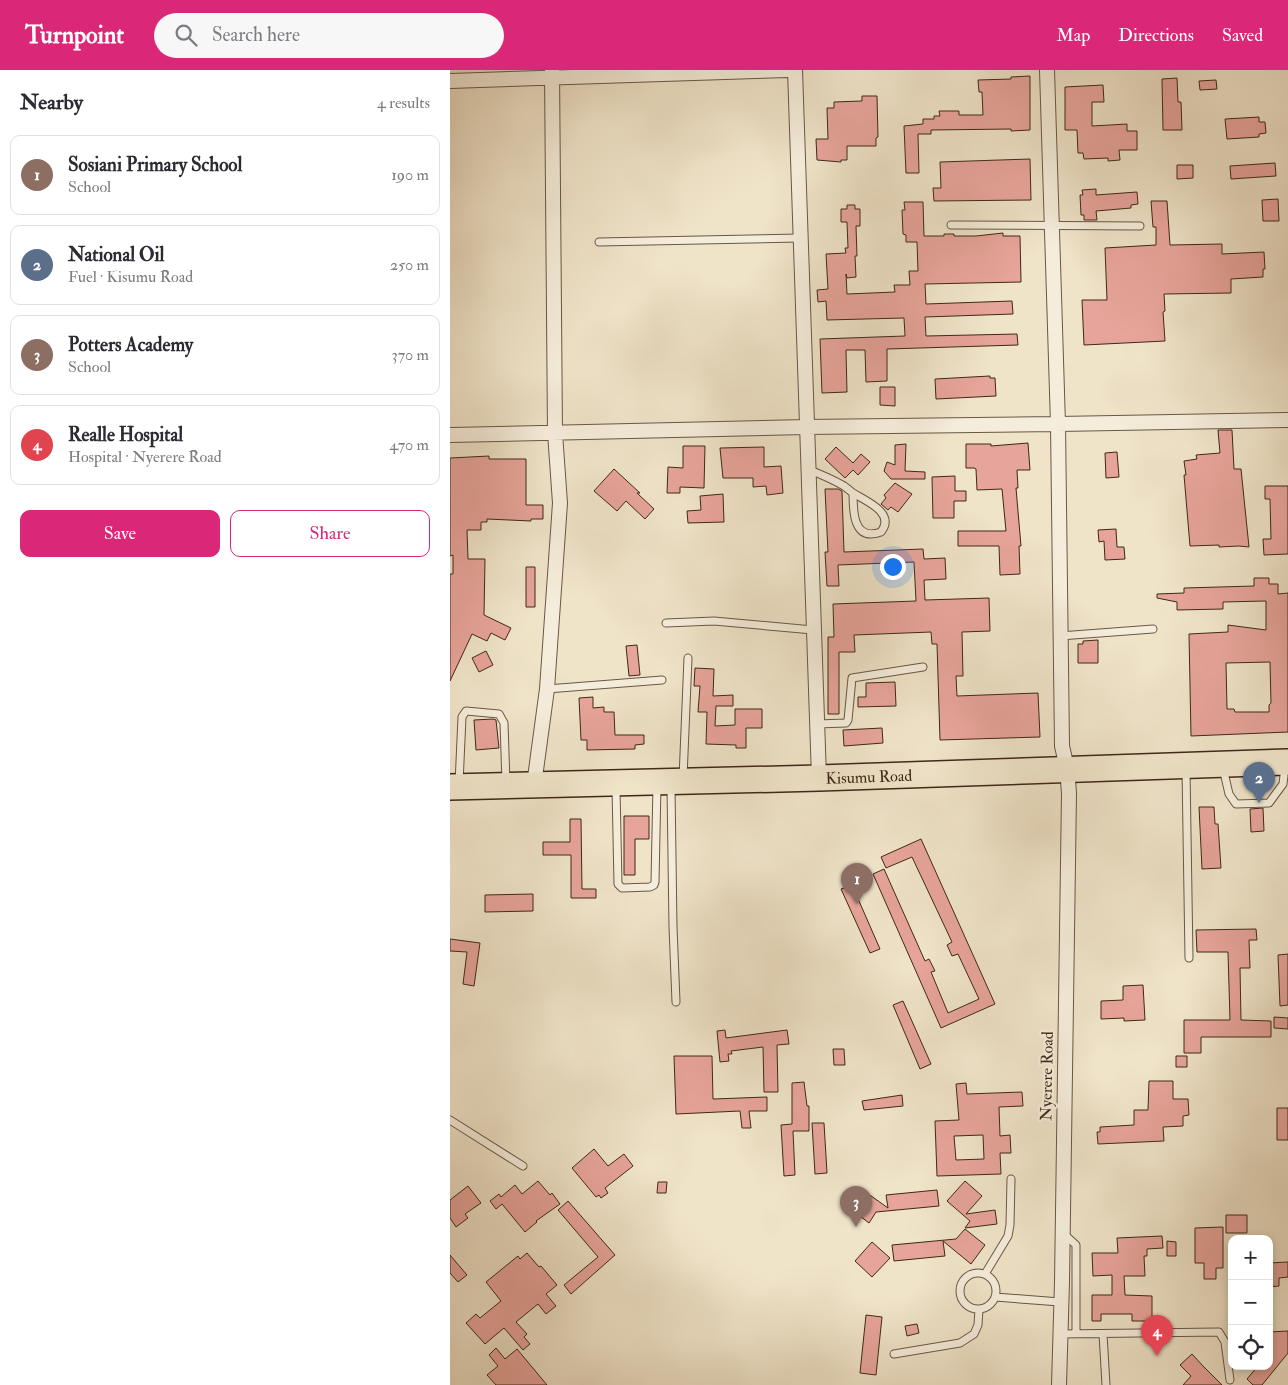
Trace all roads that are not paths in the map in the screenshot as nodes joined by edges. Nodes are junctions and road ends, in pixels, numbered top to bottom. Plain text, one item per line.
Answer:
1 (788, 70) edge
2 (795, 70) edge
3 (1047, 70) edge
4 (552, 74) edge
5 (450, 81) edge
6 (951, 225) dead end
7 (1052, 226) junction
8 (1140, 226) dead end
9 (800, 238) junction
10 (599, 242) dead end
11 (1288, 420) edge
12 (1058, 424) junction
13 (806, 427) junction
14 (555, 433) junction
15 (450, 435) edge
16 (808, 469) junction
17 (853, 493) junction
18 (666, 623) dead end
19 (1153, 629) dead end
20 (814, 630) junction
21 (1060, 636) junction
22 (688, 658) dead end
23 (924, 667) dead end
24 (662, 680) dead end
25 (547, 689) junction
26 (817, 724) junction
27 (1287, 762) edge
28 (1185, 764) junction
29 (1222, 764) junction
30 (1067, 768) junction
31 (819, 778) junction
32 (670, 781) junction
33 (616, 782) junction
34 (506, 785) junction
35 (534, 785) junction
36 (454, 787) edge
37 (1189, 958) dead end
38 (676, 1002) dead end
39 (450, 1120) edge
40 (523, 1166) dead end
41 (1011, 1178) dead end
42 (1061, 1232) junction
43 (985, 1274) junction
44 (1062, 1282) junction
45 (1076, 1282) junction
46 (995, 1297) junction
47 (1060, 1302) junction
48 (979, 1309) junction
49 (1060, 1334) junction
50 (1076, 1334) junction
51 (1103, 1334) junction
52 (894, 1354) dead end
53 (1230, 1380) dead end
54 (1059, 1385) edge
55 (1106, 1385) edge

1 - 4 street
2 - 9 street
3 - 7 street, Nyerere Road
4 - 5 street
4 - 14 street
6 - 7 lane
7 - 8 lane
7 - 12 street, Nyerere Road
9 - 10 lane
9 - 13 street
11 - 12 street
12 - 13 street
12 - 21 street, Nyerere Road
13 - 14 street
13 - 16 street
14 - 15 street
14 - 25 street
16 - 17 lane
16 - 20 street
17 - 17 lane
18 - 20 lane
19 - 21 lane
20 - 26 street
21 - 30 street, Nyerere Road
22 - 32 lane
23 - 26 lane
24 - 25 lane
25 - 35 street
26 - 31 street
27 - 29 highway, Kisumu Road
27 - 29 lane
28 - 29 highway, Kisumu Road
28 - 30 highway, Kisumu Road
28 - 37 lane
30 - 31 highway, Kisumu Road
30 - 42 street, Nyerere Road
31 - 32 highway, Kisumu Road
32 - 33 highway, Kisumu Road
32 - 33 lane
32 - 38 lane
33 - 35 highway, Kisumu Road
34 - 35 highway, Kisumu Road
34 - 36 highway, Kisumu Road
34 - 36 lane
39 - 40 lane
41 - 43 lane
42 - 44 street, Nyerere Road
42 - 45 lane
43 - 46 lane
43 - 48 lane
44 - 45 lane
44 - 47 street, Nyerere Road
45 - 50 lane
46 - 47 lane
46 - 48 lane
47 - 49 street, Nyerere Road
48 - 52 lane
49 - 50 lane
49 - 54 street, Nyerere Road
50 - 51 lane
51 - 53 lane
51 - 55 lane

